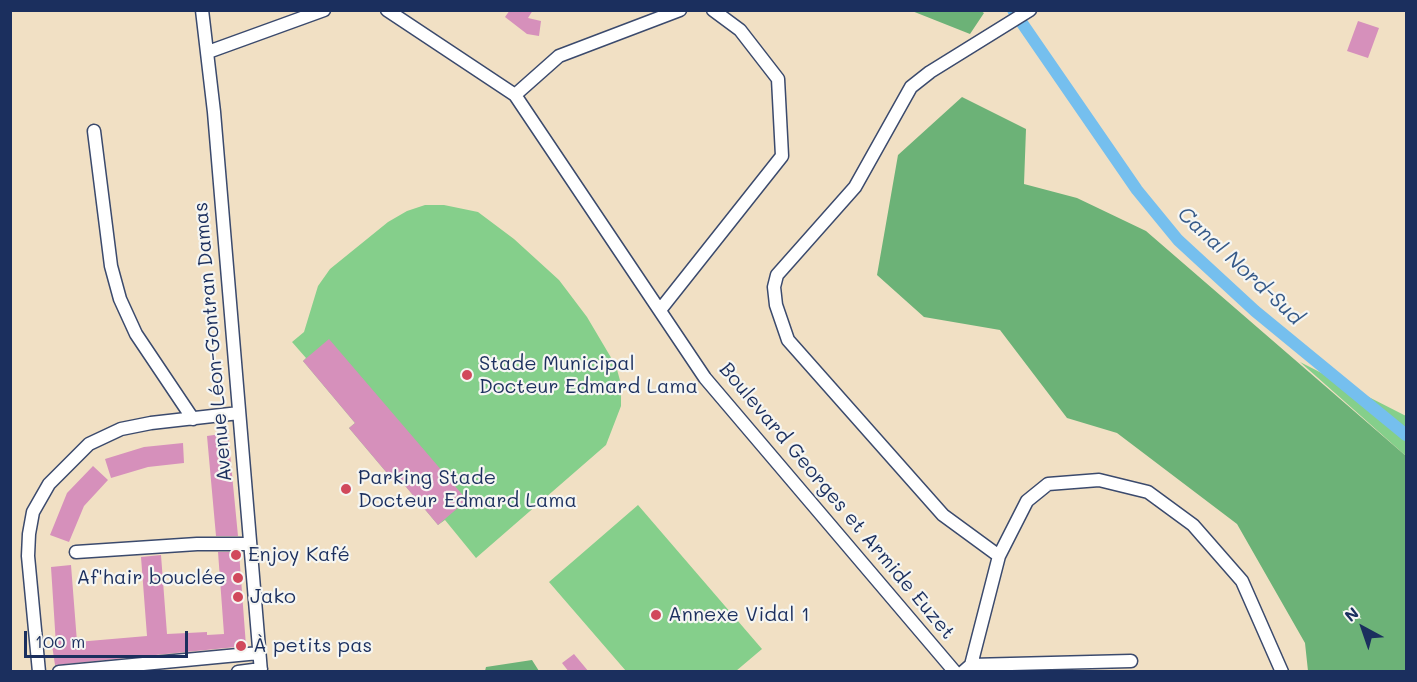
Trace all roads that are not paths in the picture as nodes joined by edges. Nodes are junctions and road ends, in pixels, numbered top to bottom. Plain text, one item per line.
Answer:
1 (202, 10) edge
2 (324, 10) edge
3 (387, 10) edge
4 (680, 10) edge
5 (713, 10) edge
6 (1030, 10) edge
7 (208, 52) junction
8 (515, 95) junction
9 (94, 131) dead end
10 (660, 310) junction
11 (239, 413) junction
12 (193, 419) junction
13 (249, 544) junction
14 (76, 552) dead end
15 (999, 556) junction
16 (259, 653) junction
17 (1131, 662) dead end
18 (967, 668) edge
19 (261, 670) edge
20 (39, 672) edge
21 (59, 672) edge
22 (238, 672) edge
23 (956, 672) edge
24 (1282, 672) edge

1 - 7 street, Avenue Léon-Gontran Damas
2 - 7 street
3 - 8 street, Boulevard Georges et Armide Euzet
4 - 8 street
5 - 10 street
6 - 15 street
7 - 11 street, Avenue Léon-Gontran Damas
8 - 10 street, Boulevard Georges et Armide Euzet
9 - 12 street
10 - 23 street, Boulevard Georges et Armide Euzet
11 - 12 street
11 - 13 street, Avenue Léon-Gontran Damas
12 - 20 street
13 - 14 street
13 - 16 street, Avenue Léon-Gontran Damas
15 - 18 street
15 - 24 street
16 - 19 street, Avenue Léon-Gontran Damas
16 - 21 street
17 - 18 street
19 - 22 street

